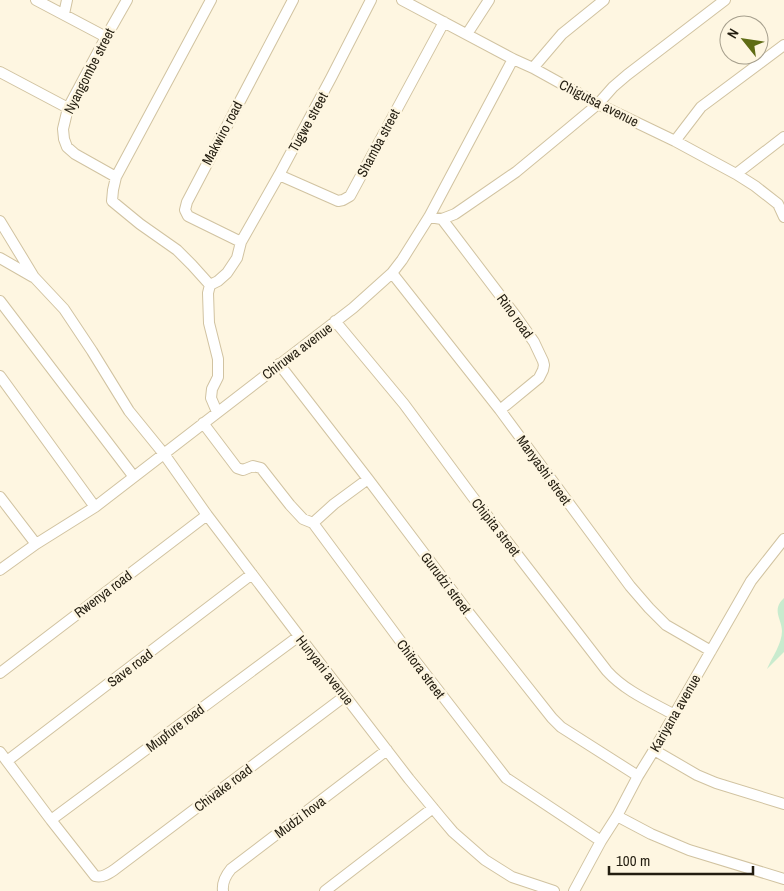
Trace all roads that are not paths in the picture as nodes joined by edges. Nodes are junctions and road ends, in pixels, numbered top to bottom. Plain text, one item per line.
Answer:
1 (36, 0) edge
2 (68, 0) edge
3 (127, 0) edge
4 (211, 0) edge
5 (293, 0) edge
6 (371, 0) edge
7 (489, 0) edge
8 (604, 0) edge
9 (725, 0) edge
10 (406, 1) edge
11 (64, 14) junction
12 (444, 22) junction
13 (467, 34) junction
14 (106, 37) junction
15 (784, 45) edge
16 (513, 59) junction
17 (533, 68) junction
18 (0, 72) edge
19 (598, 104) junction
20 (68, 108) junction
21 (784, 138) edge
22 (674, 141) junction
23 (736, 174) junction
24 (279, 175) junction
25 (116, 177) junction
26 (781, 203) edge
27 (429, 217) junction
28 (784, 217) edge
29 (442, 219) junction
30 (0, 221) edge
31 (241, 242) junction
32 (0, 258) edge
33 (392, 273) junction
34 (34, 277) junction
35 (210, 286) junction
36 (0, 300) edge
37 (336, 321) junction
38 (279, 364) junction
39 (0, 376) edge
40 (500, 410) junction
41 (217, 412) junction
42 (203, 423) junction
43 (164, 454) junction
44 (134, 477) junction
45 (368, 478) junction
46 (0, 497) edge
47 (94, 507) junction
48 (207, 515) junction
49 (313, 523) junction
50 (784, 539) edge
51 (36, 544) junction
52 (0, 570) edge
53 (252, 574) junction
54 (299, 636) junction
55 (711, 651) junction
56 (0, 673) edge
57 (345, 696) junction
58 (674, 714) junction
59 (387, 750) junction
60 (654, 750) junction
61 (0, 752) edge
62 (7, 761) junction
63 (638, 776) junction
64 (784, 804) edge
65 (433, 808) junction
66 (616, 816) junction
67 (51, 820) junction
68 (601, 841) junction
69 (784, 879) edge
70 (223, 891) edge
71 (325, 891) edge
72 (554, 891) edge
73 (574, 891) edge

1 - 11 street
2 - 11 street
3 - 14 street, Nyangombe street
4 - 25 street
5 - 31 street, Makwiro road
6 - 24 street, Tugwe street
7 - 13 street
8 - 17 street
9 - 19 street
10 - 12 street, Chigutsa avenue
11 - 14 street
12 - 13 street, Chigutsa avenue
12 - 24 street, Shamba street
13 - 16 street, Chigutsa avenue
14 - 20 street, Nyangombe street
15 - 22 street
16 - 17 street, Chigutsa avenue
16 - 27 street, Chiruwa avenue
17 - 19 street, Chigutsa avenue
18 - 20 street
19 - 22 street, Chigutsa avenue
19 - 29 street
20 - 25 street, Nyangombe street
21 - 23 street
22 - 23 street, Chigutsa avenue
23 - 26 street, Chigutsa avenue
24 - 31 street, Tugwe street
25 - 35 street
26 - 28 street, Chigutsa avenue
27 - 29 street
27 - 33 street, Chiruwa avenue
29 - 40 street, Rino road
30 - 34 street
31 - 35 street, Tugwe street
32 - 34 street
33 - 37 street, Chiruwa avenue
33 - 40 street, Manyashi street
34 - 43 street, Hunyani avenue
35 - 41 street
36 - 44 street
37 - 38 street, Chiruwa avenue
37 - 58 street, Chipita street
38 - 41 street, Chiruwa avenue
38 - 45 street, Gurudzi street
39 - 47 street
40 - 55 street, Manyashi street
41 - 42 street, Chiruwa avenue
42 - 43 street, Chiruwa avenue
42 - 49 street, Chitora street
43 - 44 street, Chiruwa avenue
43 - 48 street, Hunyani avenue
44 - 47 street, Chiruwa avenue
45 - 49 street
45 - 63 street, Gurudzi street
46 - 51 street
47 - 51 street, Chiruwa avenue
48 - 53 street, Hunyani avenue
48 - 56 street, Rwenya road
49 - 68 street, Chitora street
50 - 55 street, Kariyana avenue
51 - 52 street, Chiruwa avenue
53 - 54 street, Hunyani avenue
53 - 62 street, Save road
54 - 57 street, Hunyani avenue
54 - 67 street, Mupfure road
55 - 58 street, Kariyana avenue
57 - 59 street, Hunyani avenue
57 - 67 street, Chivake road
58 - 60 street, Kariyana avenue
59 - 65 street, Hunyani avenue
59 - 70 street, Mudzi hova
60 - 63 street, Kariyana avenue
60 - 64 street
61 - 62 street
62 - 67 street
63 - 66 street, Kariyana avenue
65 - 71 street
65 - 72 street, Hunyani avenue
66 - 68 street, Kariyana avenue
66 - 69 street
68 - 73 street, Kariyana avenue

